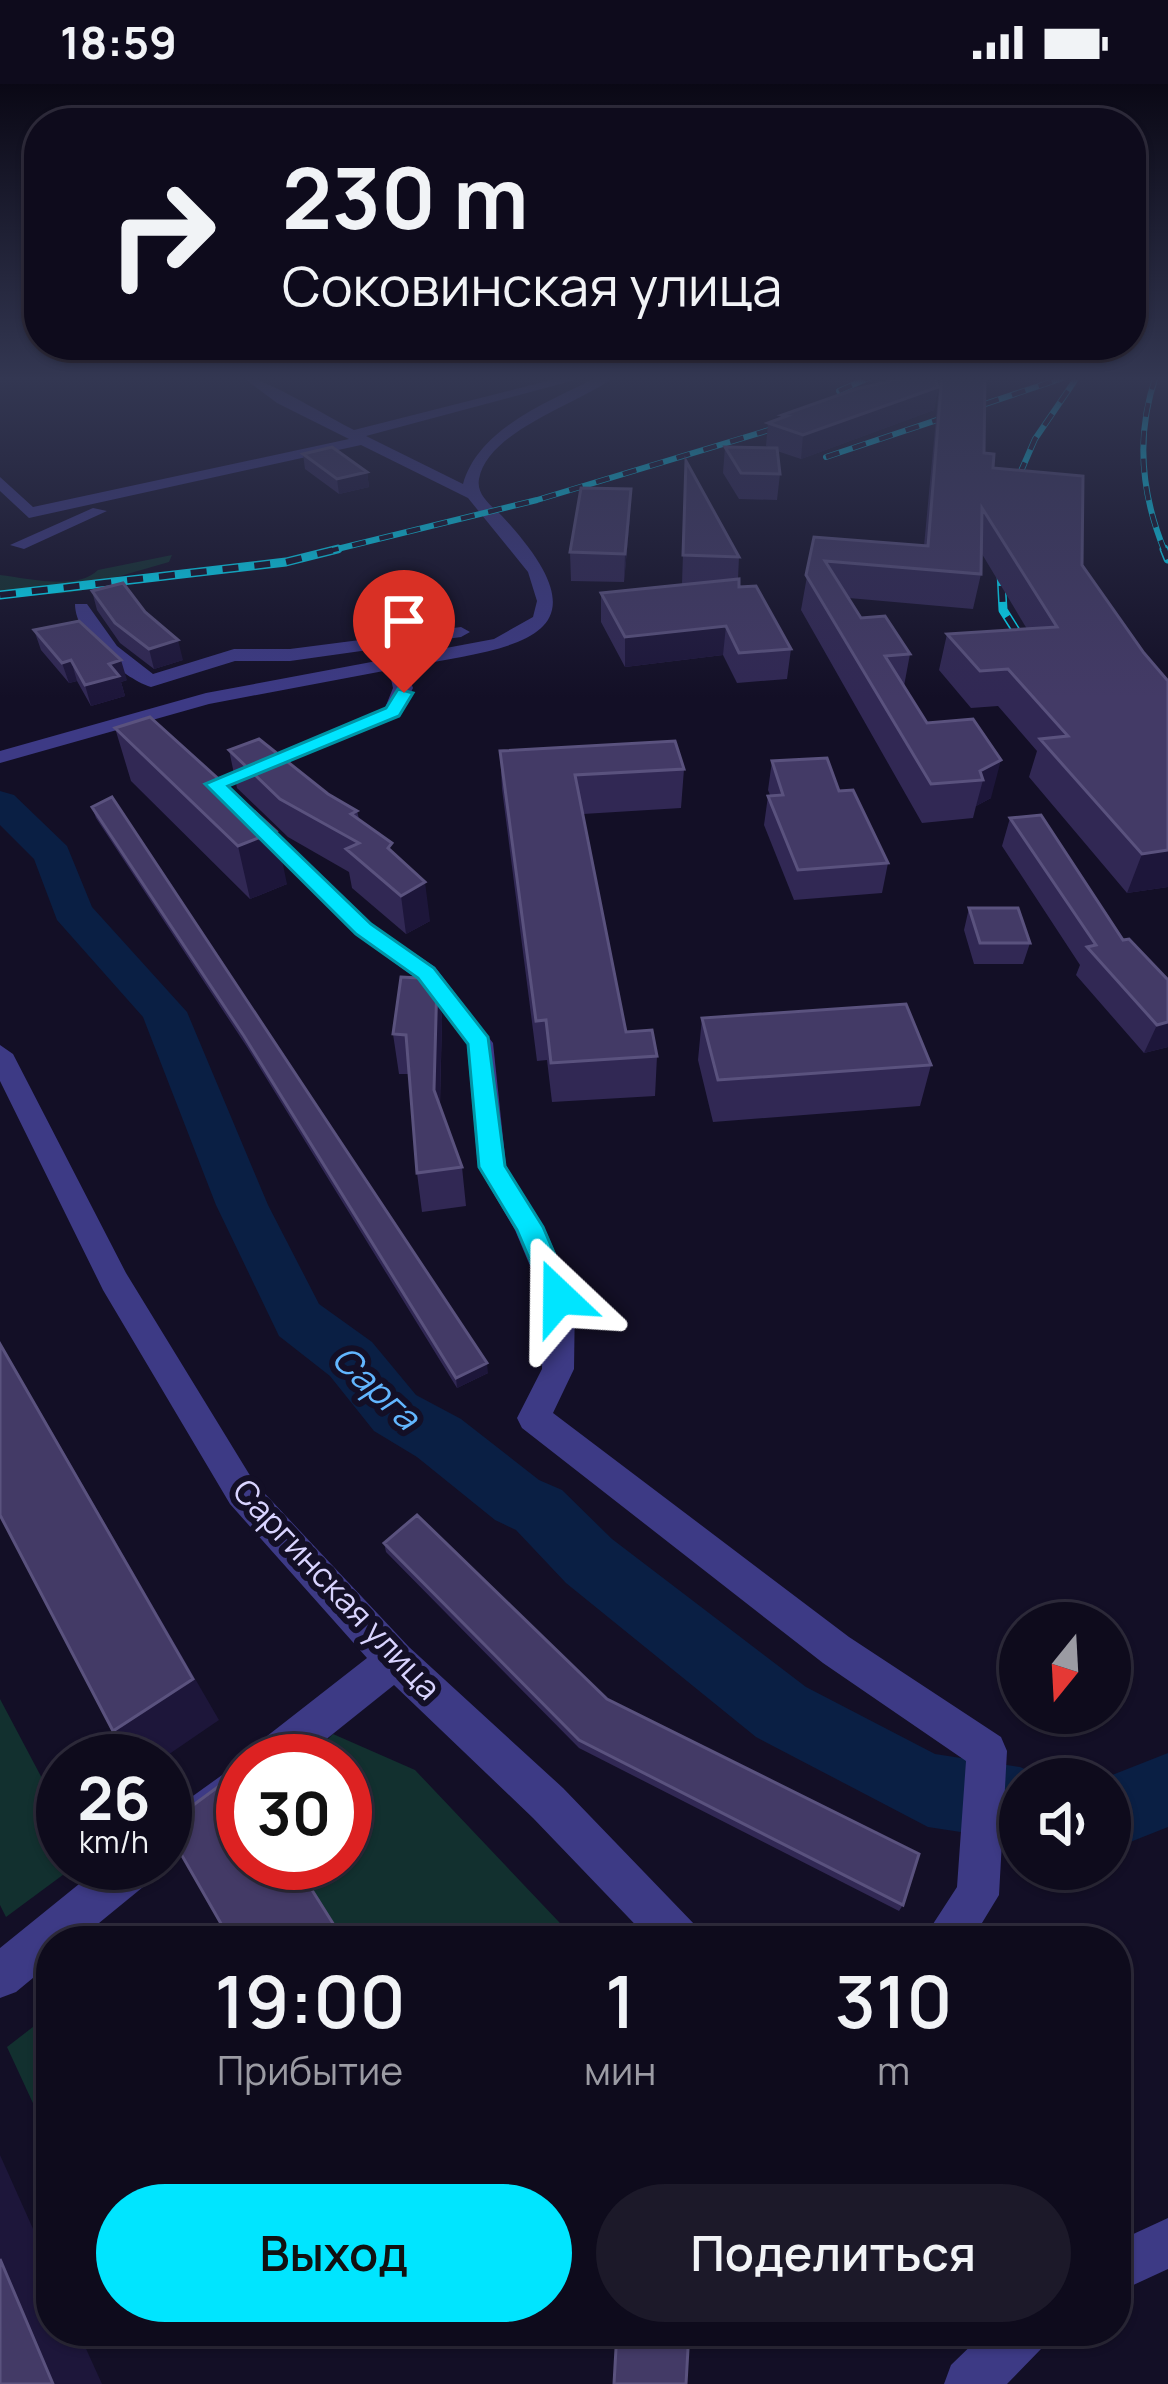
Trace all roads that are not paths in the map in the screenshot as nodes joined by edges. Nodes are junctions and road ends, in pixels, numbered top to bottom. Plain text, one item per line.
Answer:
1 (1, 483) edge
2 (161, 483) edge
3 (450, 483) edge
4 (471, 483) edge
5 (141, 488) junction
6 (472, 494) junction
7 (18, 545) dead end
8 (81, 608) dead end
9 (538, 620) junction
10 (250, 658) junction
11 (394, 664) junction
12 (188, 704) junction
13 (0, 758) edge
14 (0, 1054) edge
15 (395, 1660) junction
16 (301, 1734) edge
17 (216, 1801) edge
18 (192, 1821) edge
19 (106, 1890) edge
20 (62, 1926) edge
21 (667, 1926) edge
22 (955, 1926) edge
23 (36, 1947) edge
24 (0, 1976) edge
25 (1168, 2242) edge
26 (1131, 2260) edge
27 (1008, 2346) edge
28 (970, 2384) edge

1 - 5 street
2 - 5 street
3 - 6 street
4 - 6 street
5 - 7 street
6 - 9 street
8 - 10 street
9 - 10 street
9 - 11 street
10 - 12 street
11 - 12 street
11 - 22 street
12 - 13 street
14 - 15 street, Саргинская улица
15 - 16 street
15 - 21 street, Саргинская улица
17 - 18 street
19 - 20 street
23 - 24 street
25 - 26 street
27 - 28 street

